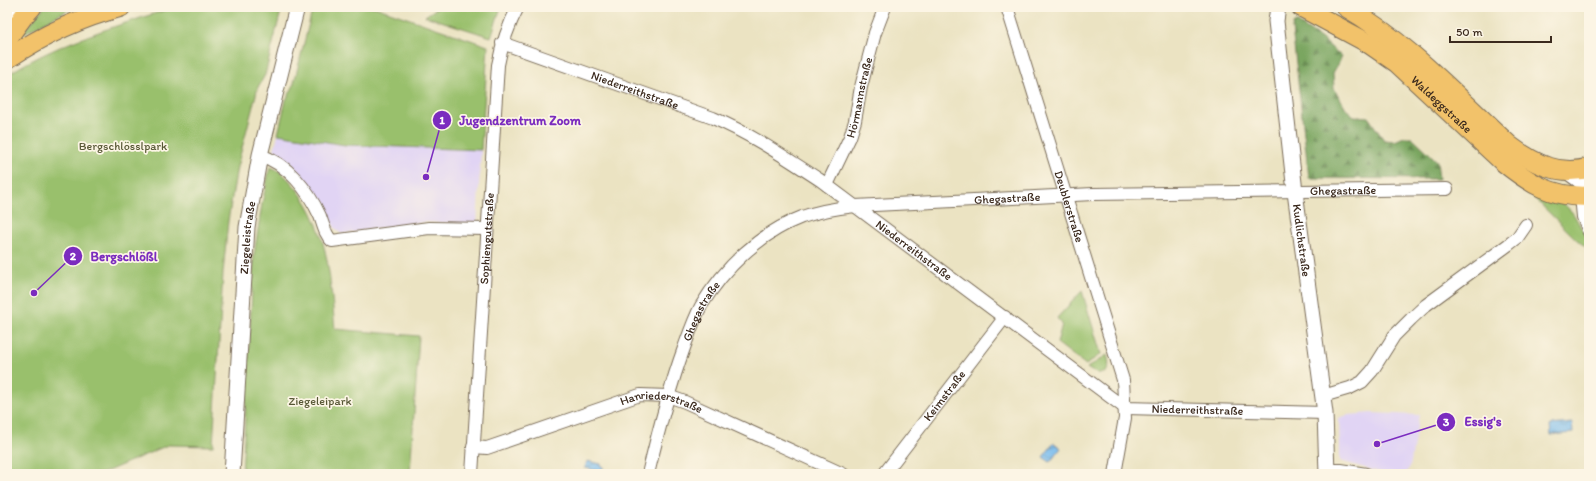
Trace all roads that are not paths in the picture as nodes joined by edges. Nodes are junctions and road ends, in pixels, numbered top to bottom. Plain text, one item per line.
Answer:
1 (297, 7) edge
2 (518, 7) edge
3 (885, 7) edge
4 (1007, 7) edge
5 (1278, 7) edge
6 (1301, 7) edge
7 (1346, 7) edge
8 (109, 8) edge
9 (21, 12) edge
10 (7, 39) edge
11 (502, 43) junction
12 (7, 59) edge
13 (260, 155) junction
14 (1589, 168) edge
15 (1564, 171) junction
16 (827, 185) junction
17 (1447, 189) dead end
18 (1587, 191) edge
19 (1296, 192) junction
20 (1066, 196) junction
21 (855, 206) junction
22 (1526, 225) dead end
23 (488, 229) junction
24 (1589, 232) edge
25 (1005, 317) junction
26 (668, 396) junction
27 (1323, 396) junction
28 (1125, 408) junction
29 (1326, 413) junction
30 (473, 448) junction
31 (1327, 472) edge
32 (232, 474) edge
33 (472, 474) edge
34 (648, 474) edge
35 (844, 474) edge
36 (884, 474) edge
37 (1115, 474) edge
38 (1366, 474) edge

1 - 13 street, Ziegeleistraße
2 - 11 street, Sophiengutstraße
3 - 16 street, Hörmannstraße
4 - 20 street, Deublerstraße
5 - 19 street, Kudlichstraße
6 - 18 main road, Waldeggstraße
7 - 15 main road, Waldeggstraße
8 - 12 main road
9 - 10 main road
11 - 16 street, Niederreithstraße
11 - 23 street, Sophiengutstraße
13 - 23 street
13 - 32 street, Ziegeleistraße
14 - 15 main road, Waldeggstraße
15 - 18 street, Waldeggstraße
16 - 21 street, Niederreithstraße
17 - 19 street, Ghegastraße
18 - 24 street
19 - 20 street, Ghegastraße
19 - 27 street, Kudlichstraße
20 - 21 street, Ghegastraße
20 - 28 street, Deublerstraße
21 - 25 street, Niederreithstraße
21 - 26 street, Ghegastraße
22 - 27 street
23 - 30 street, Sophiengutstraße
25 - 28 street, Niederreithstraße
25 - 36 street, Keimstraße
26 - 30 street, Hanriederstraße
26 - 34 street, Ghegastraße
26 - 35 street, Hanriederstraße
27 - 29 street, Kudlichstraße
28 - 29 street, Niederreithstraße
28 - 37 street, Deublerstraße
29 - 31 street, Kudlichstraße
30 - 33 street, Sophiengutstraße
31 - 38 street

